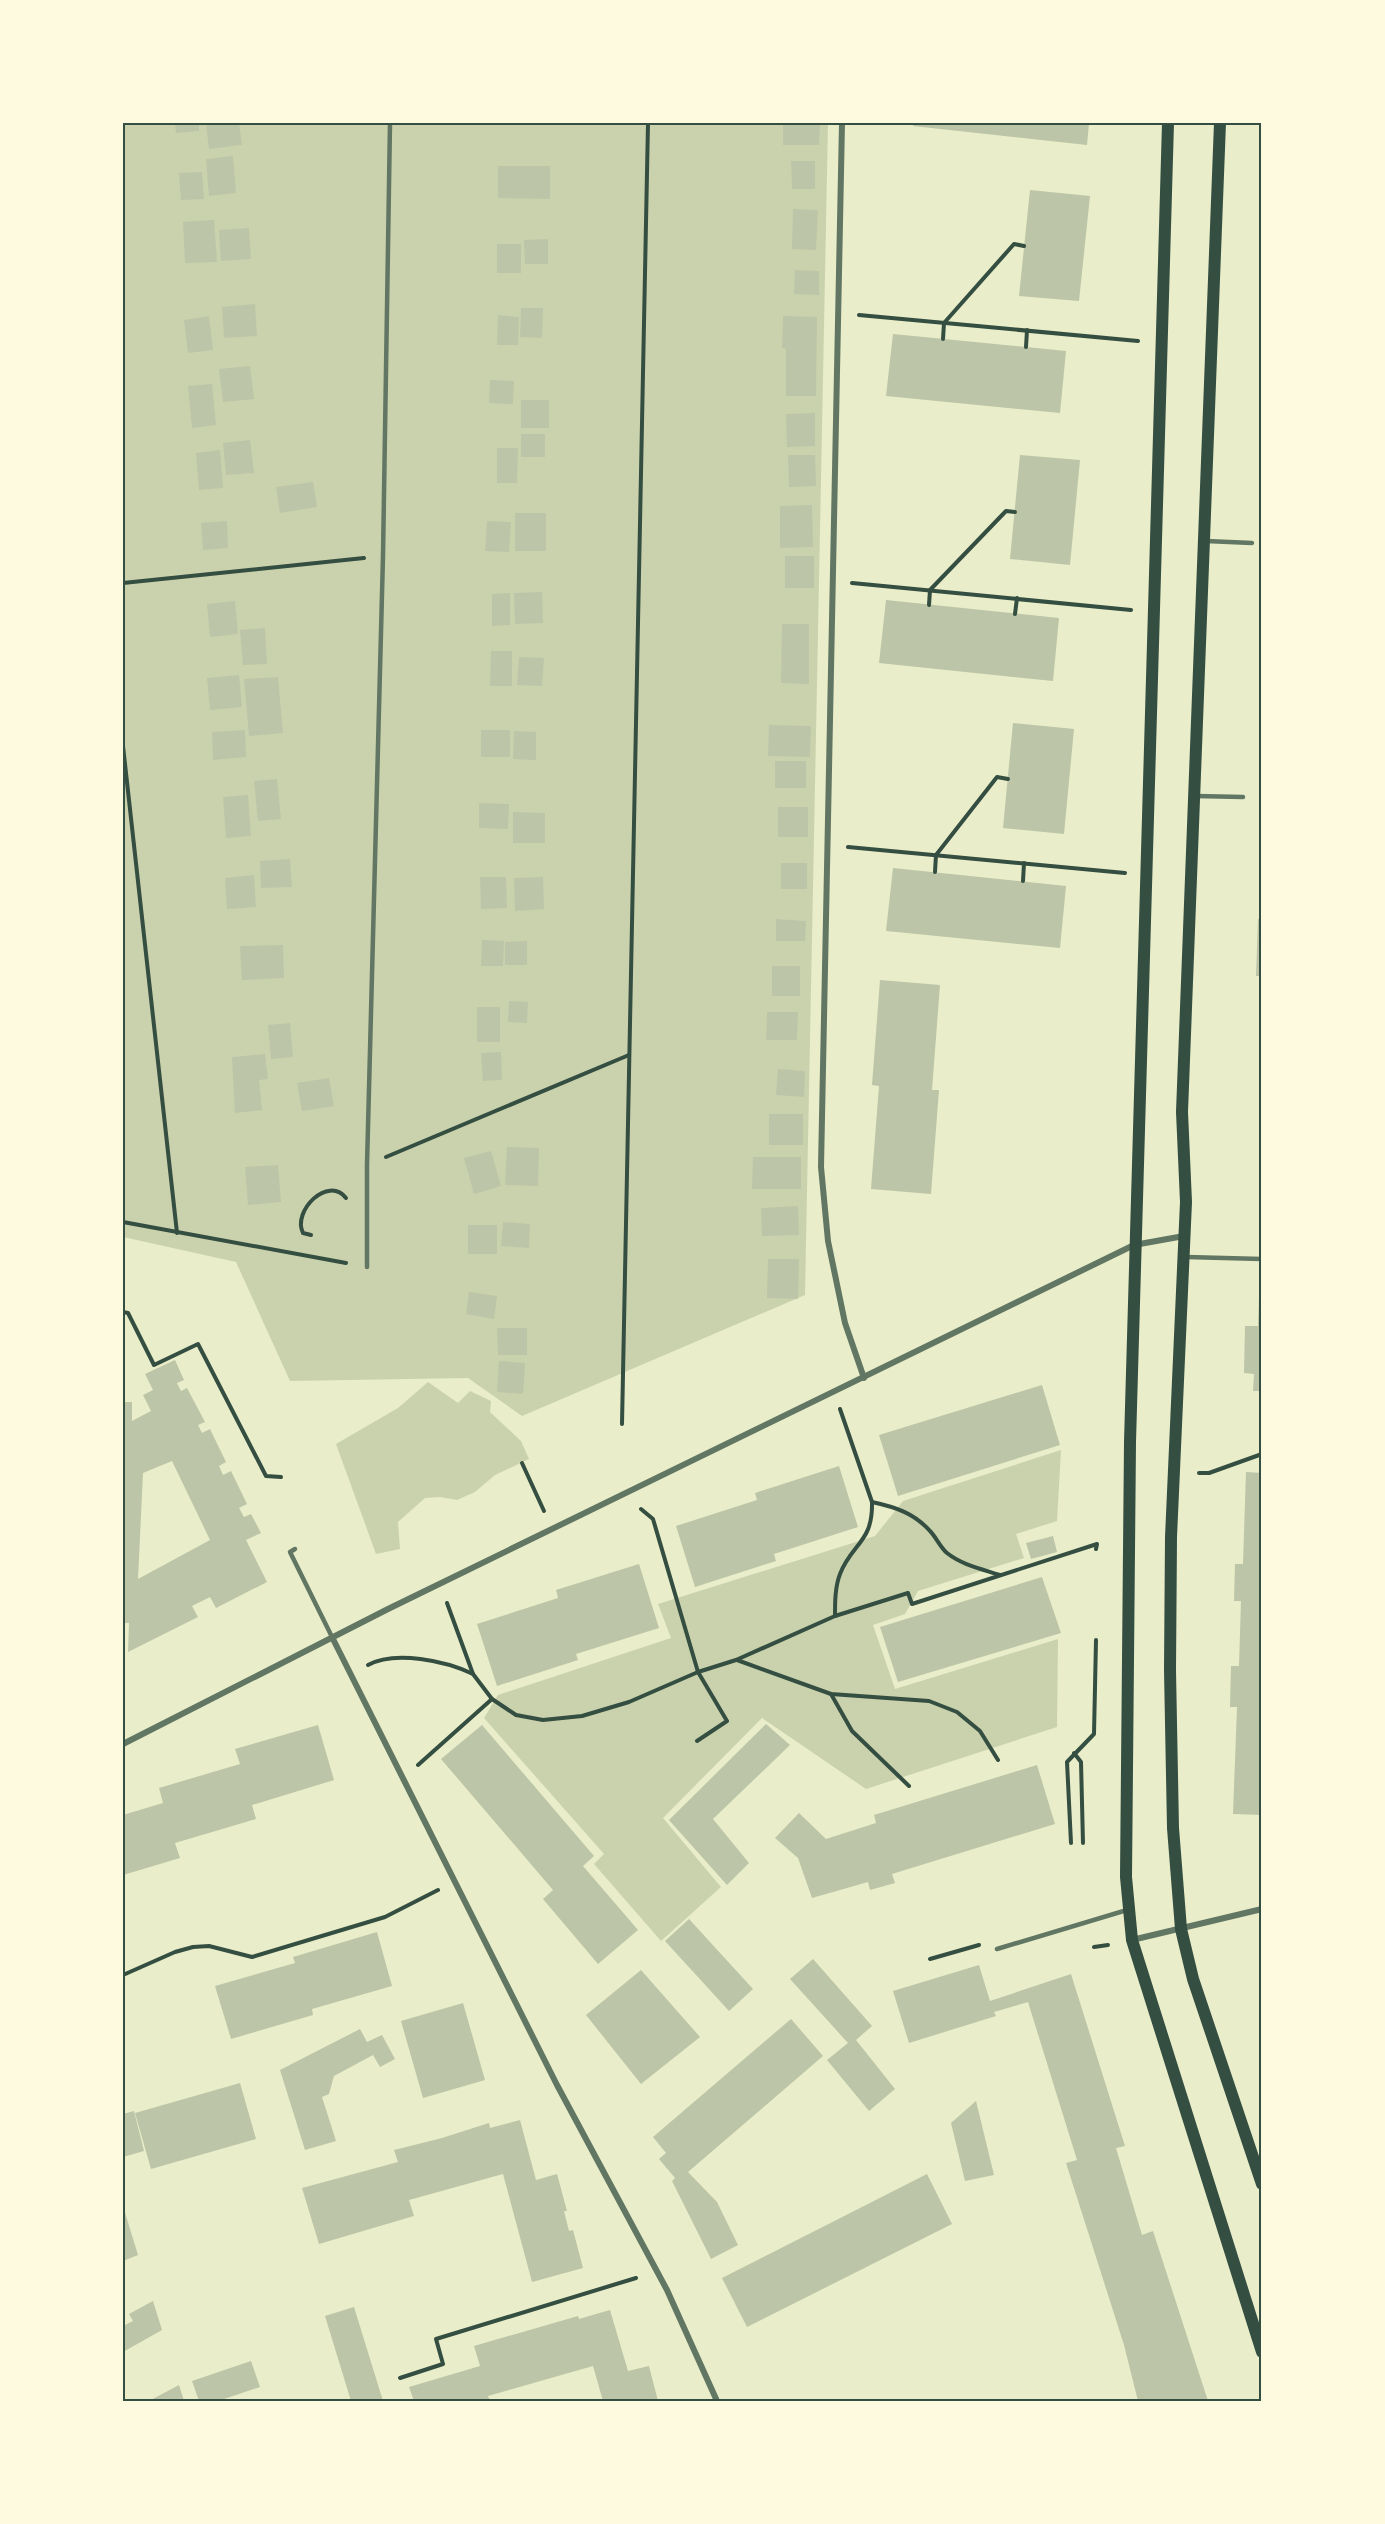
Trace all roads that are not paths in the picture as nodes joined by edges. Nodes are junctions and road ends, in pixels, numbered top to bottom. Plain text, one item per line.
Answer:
1 (390, 123) edge
2 (842, 123) edge
3 (1168, 123) edge
4 (1220, 123) edge
5 (1204, 541) junction
6 (1252, 543) dead end
7 (1195, 796) junction
8 (1243, 797) dead end
9 (1185, 1236) junction
10 (1134, 1245) junction
11 (1184, 1257) junction
12 (1262, 1259) edge
13 (367, 1267) road end
14 (864, 1378) junction
15 (295, 1549) dead end
16 (333, 1639) junction
17 (123, 1744) edge
18 (1129, 1909) junction
19 (1262, 1909) edge
20 (1181, 1929) junction
21 (1132, 1940) junction
22 (997, 1949) road end
23 (1262, 2184) edge
24 (1262, 2352) edge
25 (717, 2401) edge

1 - 13 lane
2 - 14 street
3 - 10 main road
4 - 5 main road
5 - 6 lane
5 - 7 main road
7 - 8 lane
7 - 9 main road
9 - 10 street
9 - 11 main road
10 - 14 street
10 - 18 main road
11 - 12 lane
11 - 20 main road
14 - 16 street
15 - 16 lane
16 - 17 street
16 - 25 street
18 - 21 main road
18 - 22 lane
19 - 20 street
20 - 21 street
20 - 23 main road
21 - 24 main road

